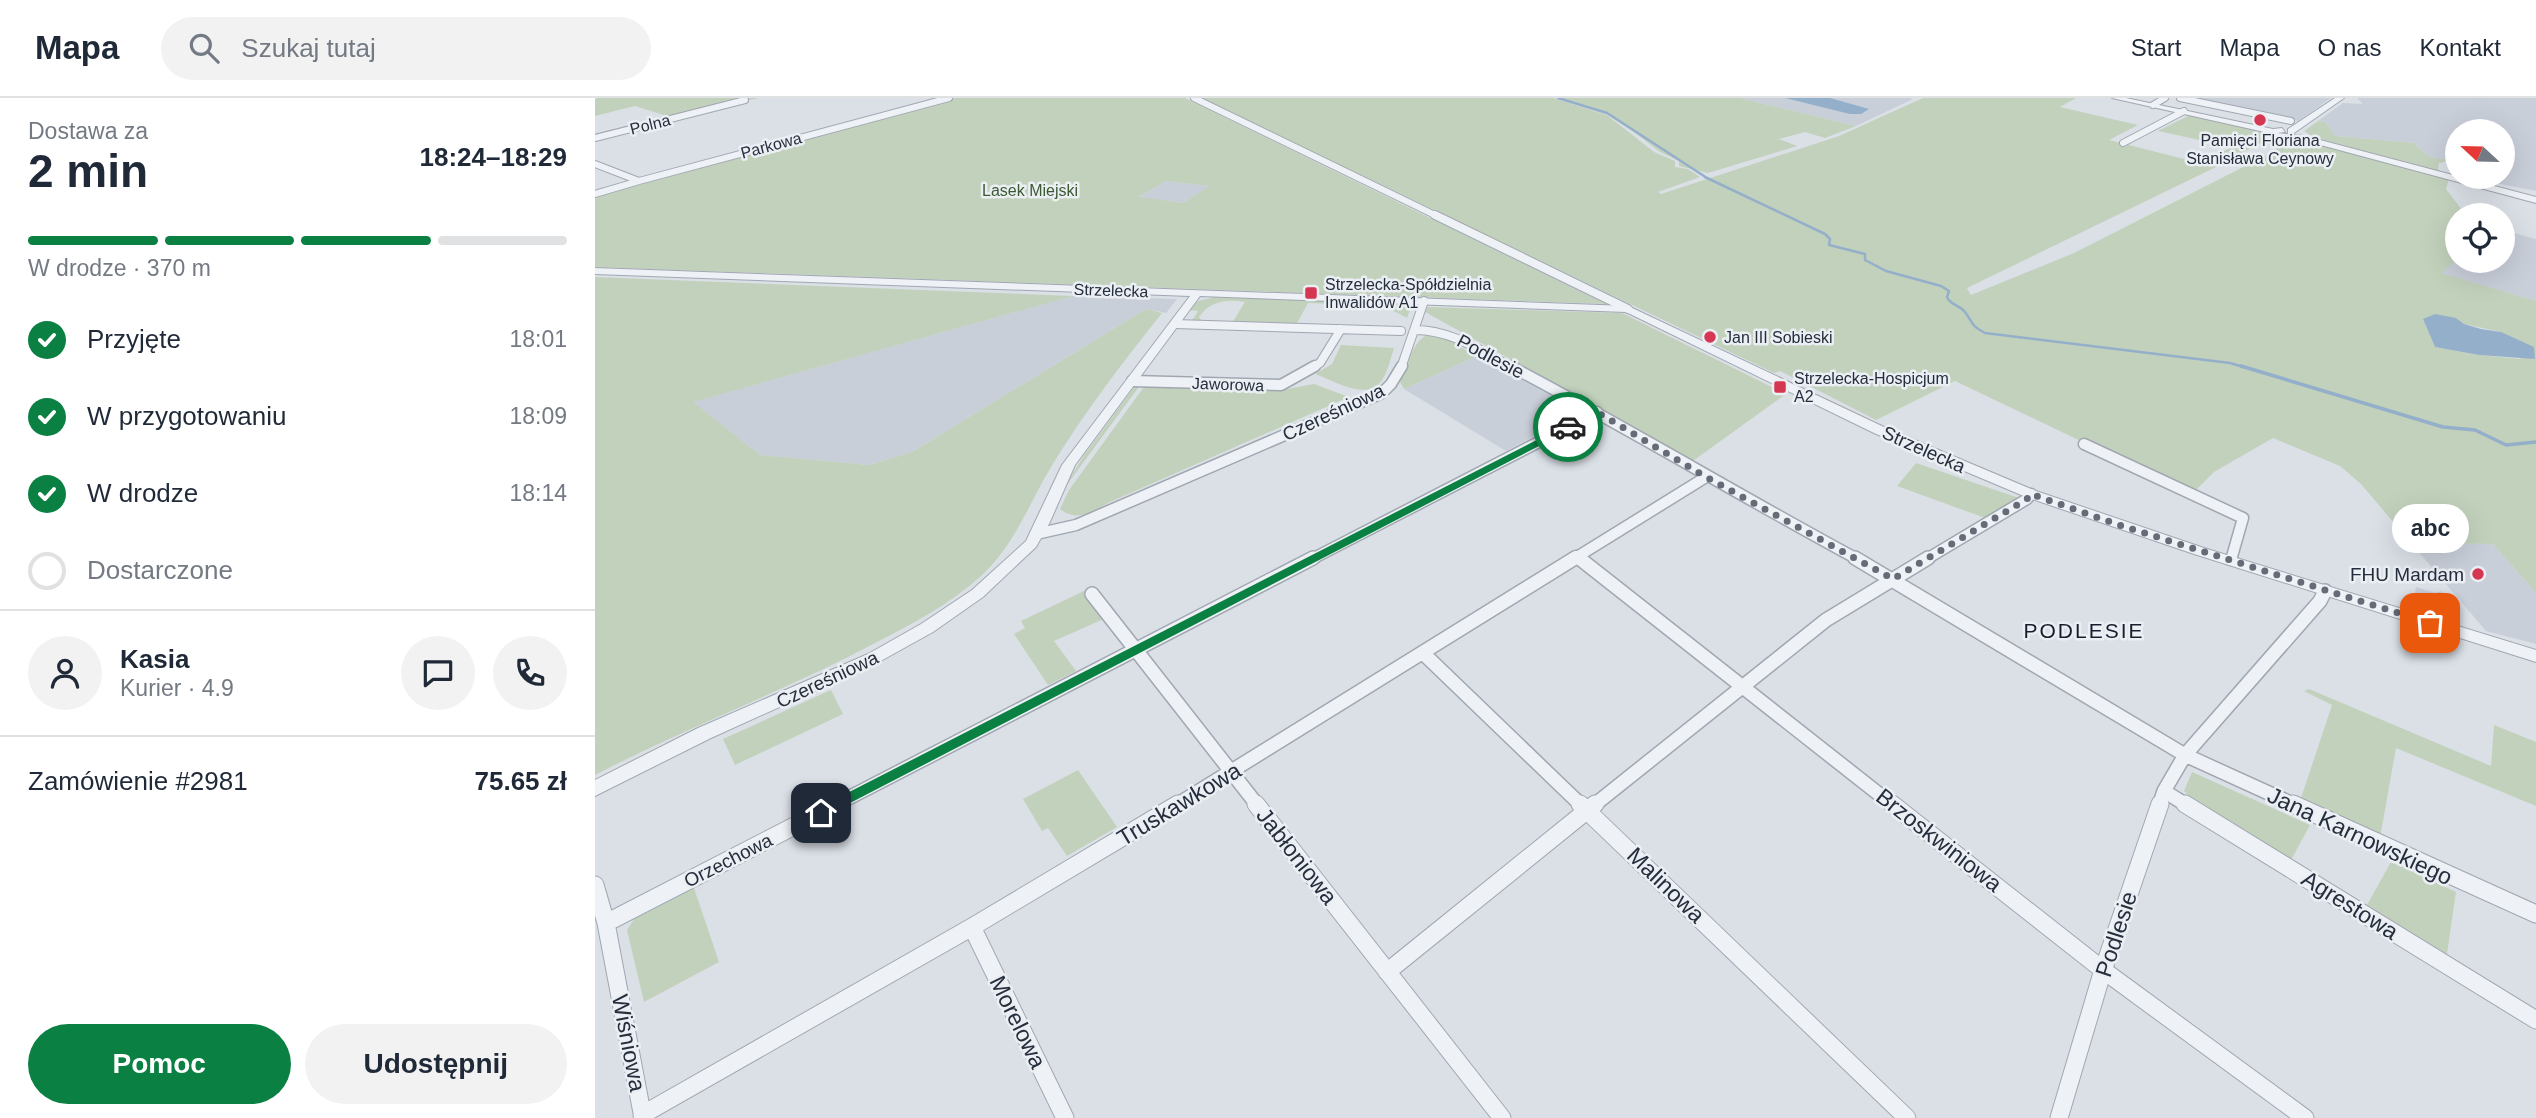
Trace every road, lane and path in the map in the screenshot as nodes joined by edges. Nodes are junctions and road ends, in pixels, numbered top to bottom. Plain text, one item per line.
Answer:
1 (950, 98) edge
2 (1194, 98) edge
3 (2116, 98) edge
4 (2165, 98) edge
5 (2180, 98) edge
6 (2340, 98) edge
7 (745, 100) dead end
8 (2204, 102) junction
9 (2153, 105) junction
10 (2186, 112) junction
11 (2291, 121) dead end
12 (2273, 131) junction
13 (2291, 131) junction
14 (595, 138) edge
15 (2302, 138) junction
16 (2123, 143) dead end
17 (595, 164) edge
18 (639, 181) junction
19 (595, 194) edge
20 (2536, 200) edge
21 (595, 271) edge
22 (1197, 293) junction
23 (1424, 301) junction
24 (1627, 309) junction
25 (1175, 324) junction
26 (1341, 329) junction
27 (1415, 330) junction
28 (1401, 331) dead end
29 (1132, 381) junction
30 (1597, 412) junction
31 (2084, 444) dead end
32 (1706, 477) junction
33 (2031, 494) junction
34 (1036, 534) junction
35 (1576, 556) junction
36 (2231, 561) junction
37 (1893, 579) junction
38 (2325, 591) junction
39 (1092, 594) dead end
40 (1134, 651) junction
41 (1424, 654) junction
42 (2536, 656) edge
43 (1742, 684) junction
44 (2185, 755) junction
45 (1231, 772) junction
46 (595, 789) edge
47 (2164, 790) junction
48 (1588, 810) junction
49 (595, 886) edge
50 (2536, 914) edge
51 (606, 923) junction
52 (972, 927) junction
53 (2103, 970) junction
54 (1387, 972) junction
55 (2536, 1020) edge
56 (643, 1117) edge
57 (1065, 1118) edge
58 (1502, 1118) edge
59 (1907, 1118) edge
60 (2059, 1118) edge
61 (2305, 1118) edge

1 - 18 street, Parkowa
2 - 24 street, Strzelecka
3 - 9 street
4 - 9 street
5 - 8 street
6 - 13 street
7 - 14 street, Polna
8 - 10 street
8 - 11 street
9 - 10 street
10 - 12 street
10 - 16 street
12 - 13 street
12 - 15 street
13 - 15 street
15 - 20 street
17 - 18 street
18 - 19 street, Parkowa
21 - 22 street, Strzelecka
22 - 23 street, Strzelecka
22 - 25 street, Czereśniowa
23 - 24 street, Strzelecka
23 - 27 street, Czereśniowa
24 - 33 street, Strzelecka
25 - 26 street
25 - 29 street, Czereśniowa
26 - 28 street
26 - 29 street, Jaworowa
27 - 30 street, Podlesie
27 - 34 street, Czereśniowa
29 - 34 street, Czereśniowa
30 - 32 street, Podlesie
30 - 40 street, Orzechowa
31 - 36 street
32 - 35 street, Truskawkowa
32 - 37 street, Podlesie
33 - 36 street, Strzelecka
33 - 37 street
34 - 46 street, Czereśniowa
35 - 41 street, Truskawkowa
35 - 43 street, Brzoskwiniowa
36 - 38 street, Strzelecka
37 - 43 street
37 - 44 street, Podlesie
38 - 42 street, Strzelecka
38 - 44 street, Podlesie
39 - 40 street, Jabłoniowa
40 - 45 street, Jabłoniowa
40 - 51 street, Orzechowa
41 - 45 street, Truskawkowa
41 - 48 street, Malinowa
43 - 48 street
43 - 53 street, Brzoskwiniowa
44 - 47 street, Podlesie
44 - 50 street, Jana Karnowskiego
45 - 52 street, Truskawkowa
45 - 54 street, Jabłoniowa
47 - 53 street, Podlesie
47 - 55 street, Agrestowa
48 - 54 street
48 - 59 street, Malinowa
49 - 51 street, Wiśniowa
51 - 56 street, Wiśniowa
52 - 56 street, Truskawkowa
52 - 57 street, Morelowa
53 - 60 street, Podlesie
53 - 61 street, Brzoskwiniowa
54 - 58 street, Jabłoniowa

